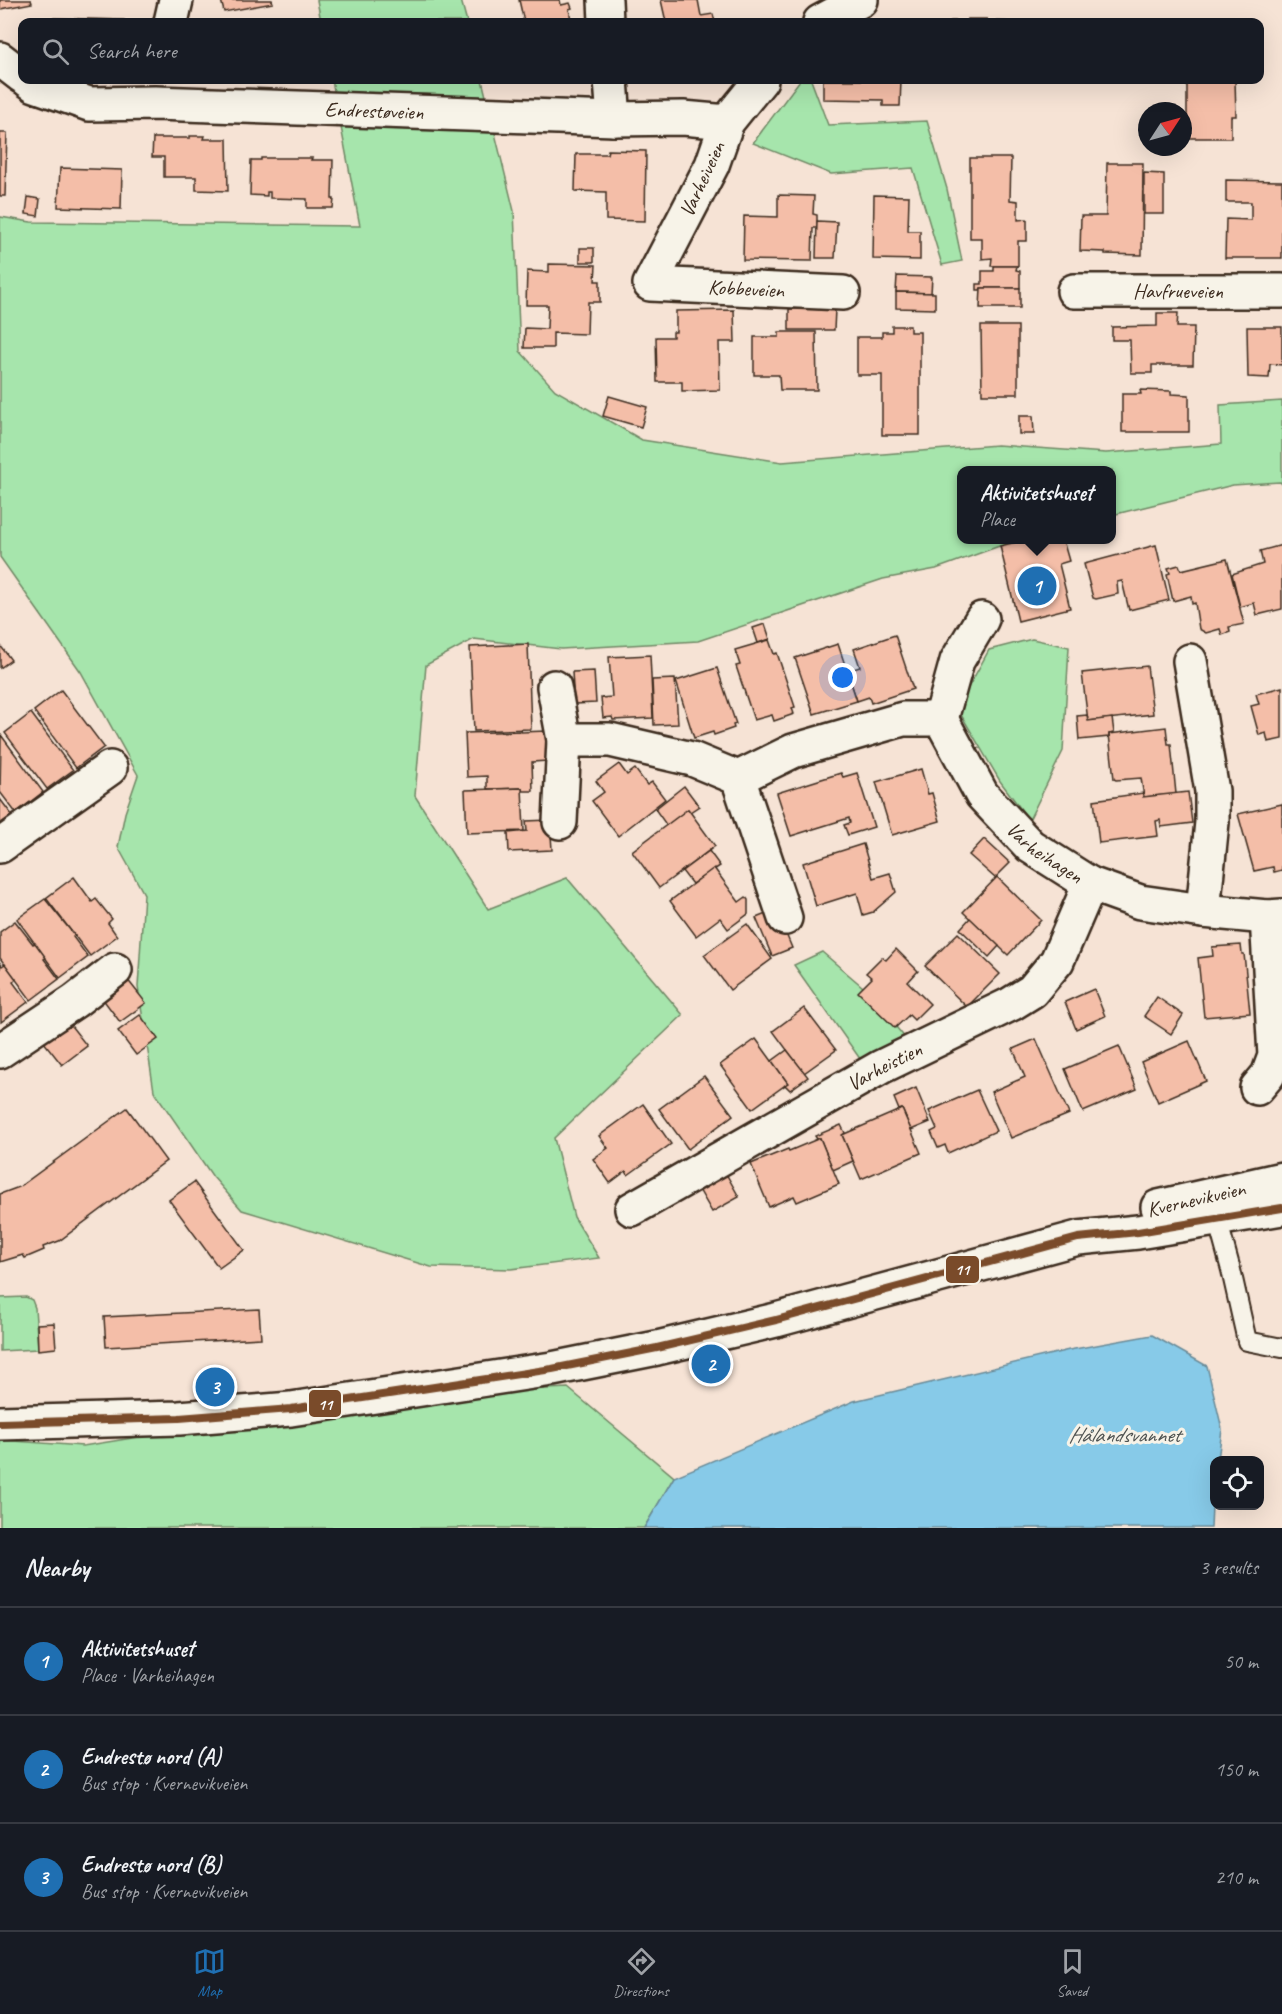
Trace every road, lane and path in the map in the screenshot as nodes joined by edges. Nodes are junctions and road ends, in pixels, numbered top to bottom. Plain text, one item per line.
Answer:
1 (176, 0) edge
2 (605, 0) edge
3 (861, 0) edge
4 (172, 18) edge
5 (606, 18) edge
6 (827, 18) edge
7 (0, 59) edge
8 (18, 73) edge
9 (34, 84) edge
10 (611, 84) edge
11 (758, 84) edge
12 (157, 91) edge
13 (614, 119) junction
14 (727, 122) junction
15 (650, 284) joint
16 (1074, 291) dead end
17 (1282, 291) edge
18 (843, 292) dead end
19 (982, 618) dead end
20 (1190, 661) dead end
21 (554, 687) dead end
22 (941, 719) junction
23 (564, 740) junction
24 (110, 768) dead end
25 (738, 778) junction
26 (560, 822) dead end
27 (0, 846) edge
28 (1090, 884) junction
29 (1203, 911) junction
30 (1275, 917) edge
31 (784, 918) dead end
32 (115, 970) dead end
33 (0, 1051) edge
34 (1257, 1088) dead end
35 (1282, 1179) edge
36 (1214, 1206) junction
37 (1282, 1208) edge
38 (632, 1209) dead end
39 (1282, 1348) edge
40 (0, 1423) edge

1 - 4 street
2 - 5 street
3 - 6 street
7 - 8 street
9 - 12 street, Endrestøveien
10 - 13 street
11 - 14 street, Varheiveien
12 - 13 street, Endrestøveien
13 - 14 street, Endrestøveien
14 - 15 street, Varheiveien
15 - 18 street, Kobbeveien
16 - 17 street, Havfrueveien
19 - 22 street
20 - 29 street
21 - 23 street
22 - 25 street
22 - 28 street, Varheihagen
23 - 25 street
23 - 26 street
24 - 27 street
25 - 31 street
28 - 29 street, Varheihagen
28 - 38 street, Varheistien
29 - 30 street, Varheihagen
30 - 34 street, Varheihagen
32 - 33 street
35 - 36 street, Kvernevikveien
36 - 37 street, Kvernevikveien
36 - 39 lane
36 - 40 street, Kvernevikveien

